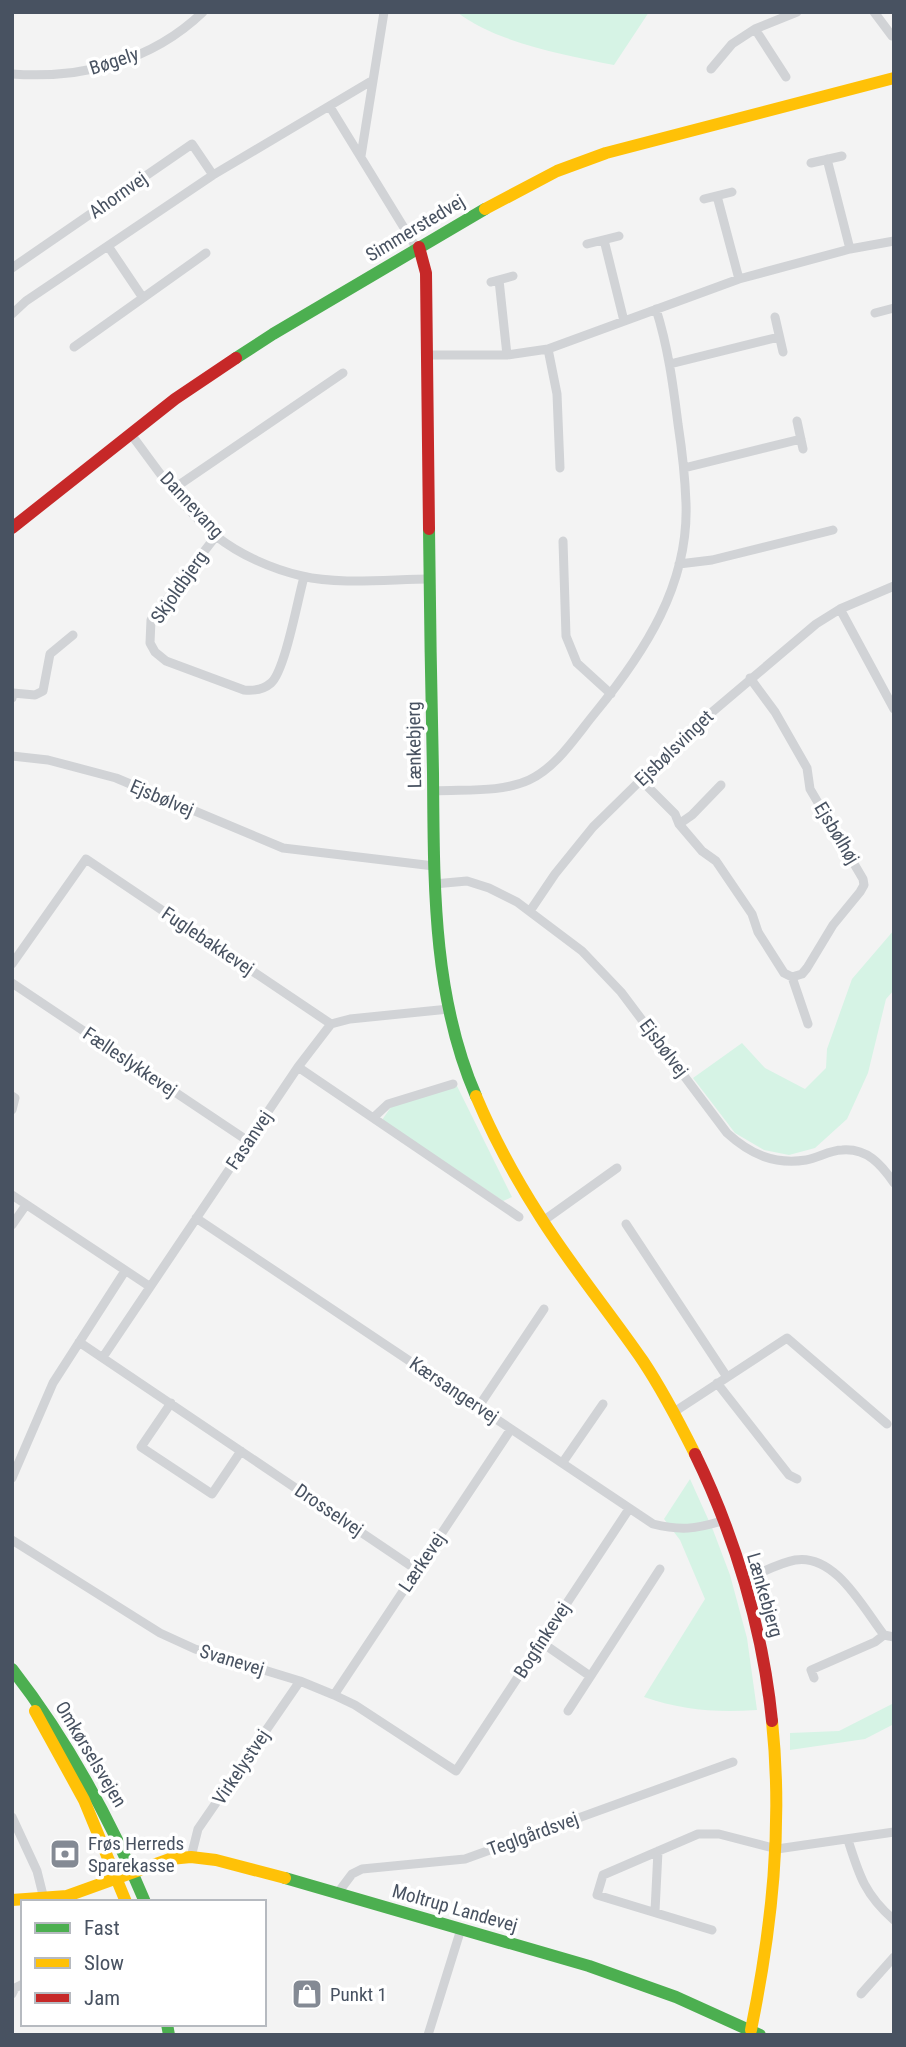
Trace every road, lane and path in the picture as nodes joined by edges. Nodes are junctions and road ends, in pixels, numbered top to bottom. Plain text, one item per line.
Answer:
1 (203, 12) edge
2 (384, 12) edge
3 (797, 12) edge
4 (874, 12) edge
5 (755, 29) junction
6 (892, 36) edge
7 (711, 69) dead end
8 (12, 74) edge
9 (786, 77) dead end
10 (894, 78) edge
11 (373, 80) junction
12 (330, 107) junction
13 (361, 156) junction
14 (842, 156) dead end
15 (827, 159) junction
16 (811, 163) dead end
17 (213, 175) junction
18 (732, 192) dead end
19 (717, 196) junction
20 (704, 199) dead end
21 (619, 236) dead end
22 (604, 240) junction
23 (894, 241) edge
24 (587, 244) dead end
25 (108, 246) junction
26 (418, 248) junction
27 (850, 249) junction
28 (206, 253) dead end
29 (12, 268) edge
30 (513, 276) dead end
31 (739, 279) junction
32 (143, 298) junction
33 (894, 308) edge
34 (656, 309) junction
35 (875, 313) dead end
36 (12, 314) edge
37 (775, 317) dead end
38 (624, 321) junction
39 (779, 337) junction
40 (74, 347) dead end
41 (548, 349) junction
42 (783, 352) dead end
43 (427, 355) junction
44 (507, 355) junction
45 (670, 364) junction
46 (343, 373) dead end
47 (797, 421) dead end
48 (130, 433) junction
49 (560, 468) dead end
50 (684, 468) junction
51 (173, 489) junction
52 (12, 528) edge
53 (833, 530) dead end
54 (216, 536) junction
55 (563, 541) dead end
56 (679, 564) junction
57 (304, 577) junction
58 (430, 579) junction
59 (894, 586) edge
60 (840, 609) junction
61 (73, 635) dead end
62 (750, 678) junction
63 (611, 694) junction
64 (12, 698) edge
65 (894, 709) edge
66 (12, 756) edge
67 (640, 779) junction
68 (721, 785) dead end
69 (434, 791) junction
70 (679, 824) junction
71 (434, 866) junction
72 (434, 884) junction
73 (530, 911) junction
74 (12, 964) edge
75 (792, 978) junction
76 (12, 983) edge
77 (449, 1009) junction
78 (331, 1024) junction
79 (808, 1024) dead end
80 (298, 1067) junction
81 (453, 1084) dead end
82 (12, 1096) edge
83 (12, 1110) edge
84 (373, 1118) junction
85 (248, 1141) junction
86 (617, 1168) dead end
87 (894, 1183) edge
88 (12, 1195) edge
89 (26, 1205) junction
90 (519, 1217) dead end
91 (196, 1218) junction
92 (543, 1221) junction
93 (626, 1224) dead end
94 (12, 1225) edge
95 (125, 1271) junction
96 (149, 1286) junction
97 (544, 1309) dead end
98 (79, 1342) junction
99 (103, 1357) junction
100 (727, 1377) junction
101 (717, 1383) junction
102 (171, 1404) junction
103 (603, 1404) dead end
104 (479, 1406) junction
105 (674, 1412) junction
106 (887, 1424) dead end
107 (511, 1429) junction
108 (241, 1451) junction
109 (563, 1462) junction
110 (12, 1478) edge
111 (797, 1479) dead end
112 (629, 1509) junction
113 (722, 1521) junction
114 (12, 1540) edge
115 (660, 1569) dead end
116 (417, 1570) junction
117 (743, 1580) junction
118 (889, 1636) edge
119 (541, 1642) junction
120 (12, 1669) edge
121 (12, 1675) edge
122 (590, 1676) junction
123 (814, 1678) dead end
124 (300, 1681) junction
125 (334, 1695) junction
126 (568, 1711) dead end
127 (733, 1762) dead end
128 (456, 1771) joint
129 (73, 1780) junction
130 (12, 1817) edge
131 (894, 1832) edge
132 (848, 1840) junction
133 (777, 1849) junction
134 (658, 1851) junction
135 (191, 1857) junction
136 (134, 1873) junction
137 (117, 1878) junction
138 (337, 1894) junction
139 (44, 1899) junction
140 (12, 1900) edge
141 (125, 1900) edge
142 (136, 1900) edge
143 (144, 1900) edge
144 (655, 1911) junction
145 (894, 1920) edge
146 (461, 1929) junction
147 (712, 1930) dead end
148 (894, 1957) edge
149 (861, 1994) dead end
150 (754, 2033) edge
151 (428, 2035) edge

1 - 8 street, Bøgely
2 - 11 street
3 - 5 street
4 - 6 street
5 - 7 street
5 - 9 street
10 - 26 street, Simmerstedvej
11 - 12 street, Ahornvej
11 - 13 street
12 - 13 street
12 - 17 street, Ahornvej
13 - 26 street
14 - 15 street
15 - 16 street
15 - 27 street
17 - 25 street, Ahornvej
17 - 29 street, Ahornvej
18 - 19 street
19 - 20 street
19 - 31 street
21 - 22 street
22 - 24 street
22 - 38 street
23 - 27 street
25 - 32 street, Ahornvej
25 - 36 street, Ahornvej
26 - 43 street, Lænkebjerg
26 - 48 street, Simmerstedvej
27 - 31 street
28 - 32 street
30 - 44 street
31 - 34 street
32 - 40 street
33 - 35 street
34 - 38 street
34 - 45 street
37 - 39 street
38 - 41 street
39 - 42 street
39 - 45 street
41 - 44 street
41 - 49 street
43 - 44 street
43 - 58 street, Lænkebjerg
45 - 50 street
46 - 51 street
47 - 50 street
48 - 51 street, Dannevang
48 - 52 street, Simmerstedvej
50 - 56 street
51 - 54 street, Dannevang
53 - 56 street
54 - 57 street, Dannevang
54 - 57 street, Skjoldbjerg
55 - 63 street
56 - 63 street
57 - 58 street, Dannevang
58 - 69 street, Lænkebjerg
59 - 60 street, Ejsbølsvinget
60 - 62 street, Ejsbølsvinget
60 - 65 street
61 - 64 street
62 - 67 street, Ejsbølsvinget
62 - 75 street, Ejsbølhøj
63 - 69 street
66 - 71 street, Ejsbølvej
67 - 70 street
67 - 73 street, Ejsbølsvinget
68 - 70 street
69 - 71 street, Lænkebjerg
70 - 75 street
71 - 72 street, Lænkebjerg
72 - 73 street, Ejsbølvej
72 - 77 street, Lænkebjerg
73 - 87 street, Ejsbølvej
74 - 78 street, Fuglebakkevej
75 - 79 street
76 - 85 street, Fælleslykkevej
77 - 78 street
77 - 92 street, Lænkebjerg
78 - 80 street, Fasanvej
80 - 84 street
80 - 85 street, Fasanvej
81 - 84 street
82 - 83 street
84 - 90 street
85 - 91 street, Fasanvej
86 - 92 street
88 - 89 street
89 - 94 street
89 - 95 street
91 - 96 street, Fasanvej
91 - 104 street, Kærsangervej
92 - 105 street, Lænkebjerg
93 - 100 street
95 - 96 street
95 - 98 street
96 - 99 street, Fasanvej
97 - 104 street
98 - 99 street, Drosselvej
98 - 110 street
99 - 102 street, Drosselvej
100 - 101 street
100 - 106 street
101 - 105 street
101 - 111 street
102 - 108 street, Drosselvej
102 - 108 street
103 - 109 street
104 - 107 street, Kærsangervej
105 - 113 street, Lænkebjerg
107 - 109 street, Kærsangervej
107 - 116 street, Lærkevej
108 - 116 street, Drosselvej
109 - 112 street, Kærsangervej
112 - 113 street, Kærsangervej
112 - 119 street, Bogfinkevej
113 - 117 street, Lænkebjerg
114 - 124 street, Svanevej
115 - 122 street
116 - 125 street, Lærkevej
117 - 118 street
117 - 133 street, Lænkebjerg
118 - 123 street
119 - 122 street
119 - 128 street, Bogfinkevej
120 - 136 street, Omkørselsvejen
121 - 129 street, Omkørselsvejen
122 - 126 street
124 - 125 street, Svanevej
124 - 135 street, Virkelystvej
125 - 128 street, Svanevej
127 - 138 street, Teglgårdsvej
129 - 136 street
129 - 137 street, Omkørselsvejen
130 - 139 street
131 - 132 street
132 - 133 street
132 - 145 street
133 - 134 street
133 - 150 street, Lænkebjerg
134 - 144 street
134 - 144 street
135 - 136 street, Moltrup Landevej
135 - 138 street, Moltrup Landevej
136 - 137 street, Moltrup Landevej
136 - 143 street, Omkørselsvejen
137 - 139 street, Moltrup Landevej
137 - 141 street, Omkørselsvejen
137 - 142 street
138 - 146 street, Moltrup Landevej
139 - 140 street, Moltrup Landevej
144 - 147 street
146 - 150 street, Moltrup Landevej
146 - 151 street
148 - 149 street

